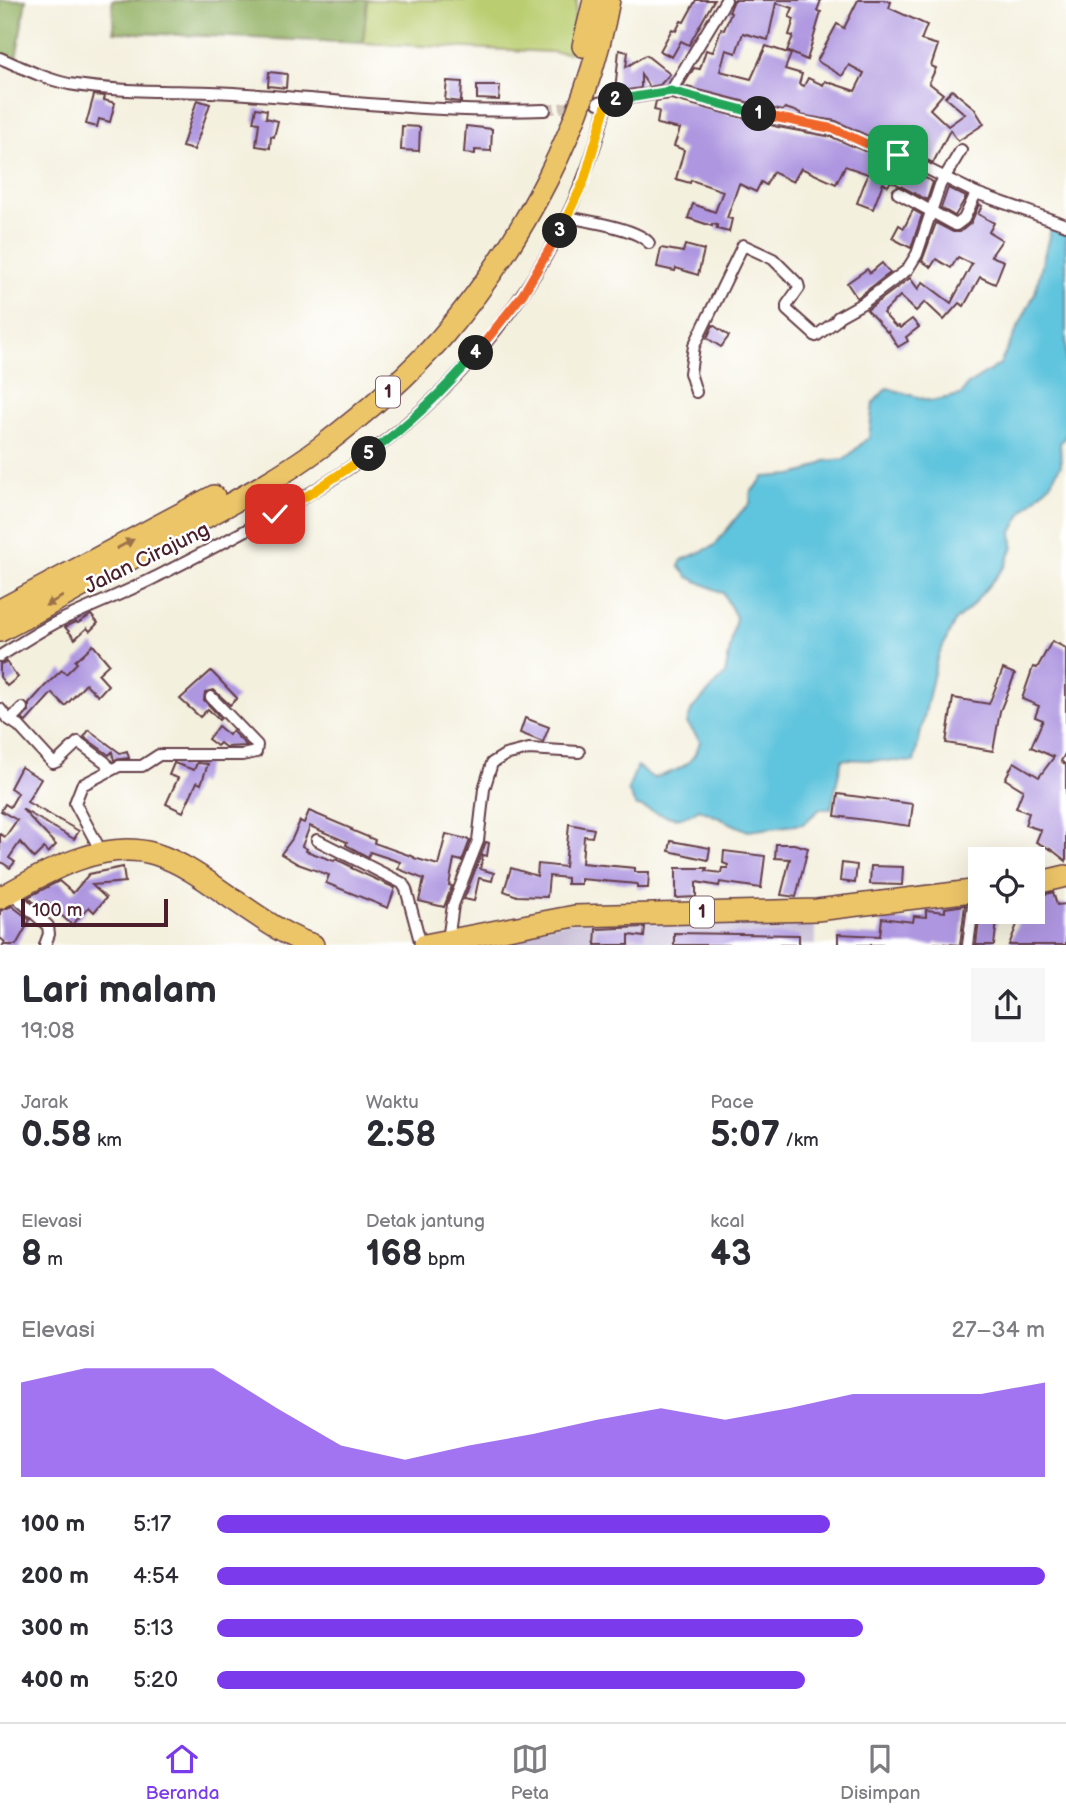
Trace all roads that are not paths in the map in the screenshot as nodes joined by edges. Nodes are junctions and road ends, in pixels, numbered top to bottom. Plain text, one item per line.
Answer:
1 (594, 0) edge
2 (609, 0) edge
3 (726, 0) edge
4 (0, 58) edge
5 (671, 91) junction
6 (545, 110) tunnel mouth
7 (961, 150) dead end
8 (944, 178) junction
9 (898, 193) dead end
10 (976, 193) junction
11 (932, 211) junction
12 (567, 217) junction
13 (1066, 225) edge
14 (649, 243) dead end
15 (696, 392) dead end
16 (0, 610) edge
17 (0, 631) edge
18 (0, 656) edge
19 (211, 697) dead end
20 (22, 708) dead end
21 (0, 709) edge
22 (10, 720) junction
23 (579, 752) dead end
24 (110, 769) junction
25 (79, 771) dead end
26 (88, 781) junction
27 (317, 840) dead end
28 (102, 853) junction
29 (1066, 876) edge
30 (1045, 881) edge
31 (968, 891) edge
32 (3, 896) edge
33 (971, 924) edge
34 (448, 940) junction
35 (45, 945) edge
36 (313, 945) edge
37 (423, 945) edge
38 (968, 945) edge

16 -> 1 highway, 1
2 -> 17 highway, 1
3 - 5 street
4 - 6 street
5 - 8 street
5 - 12 street, Jalan Cirajung
7 - 8 street
8 - 10 street
8 - 11 street
9 - 11 street
10 - 11 street
10 - 13 street
11 - 15 street
12 - 14 street
12 - 18 street, Jalan Cirajung
19 - 24 street
20 - 22 street
21 - 22 street
22 - 24 street
23 - 34 street
24 - 26 street
25 - 26 street
26 - 28 street
27 - 37 street
28 - 32 highway
28 - 36 highway
29 - 30 highway
31 - 34 highway, 1
32 - 35 street
33 - 38 street
34 - 37 highway, 1

